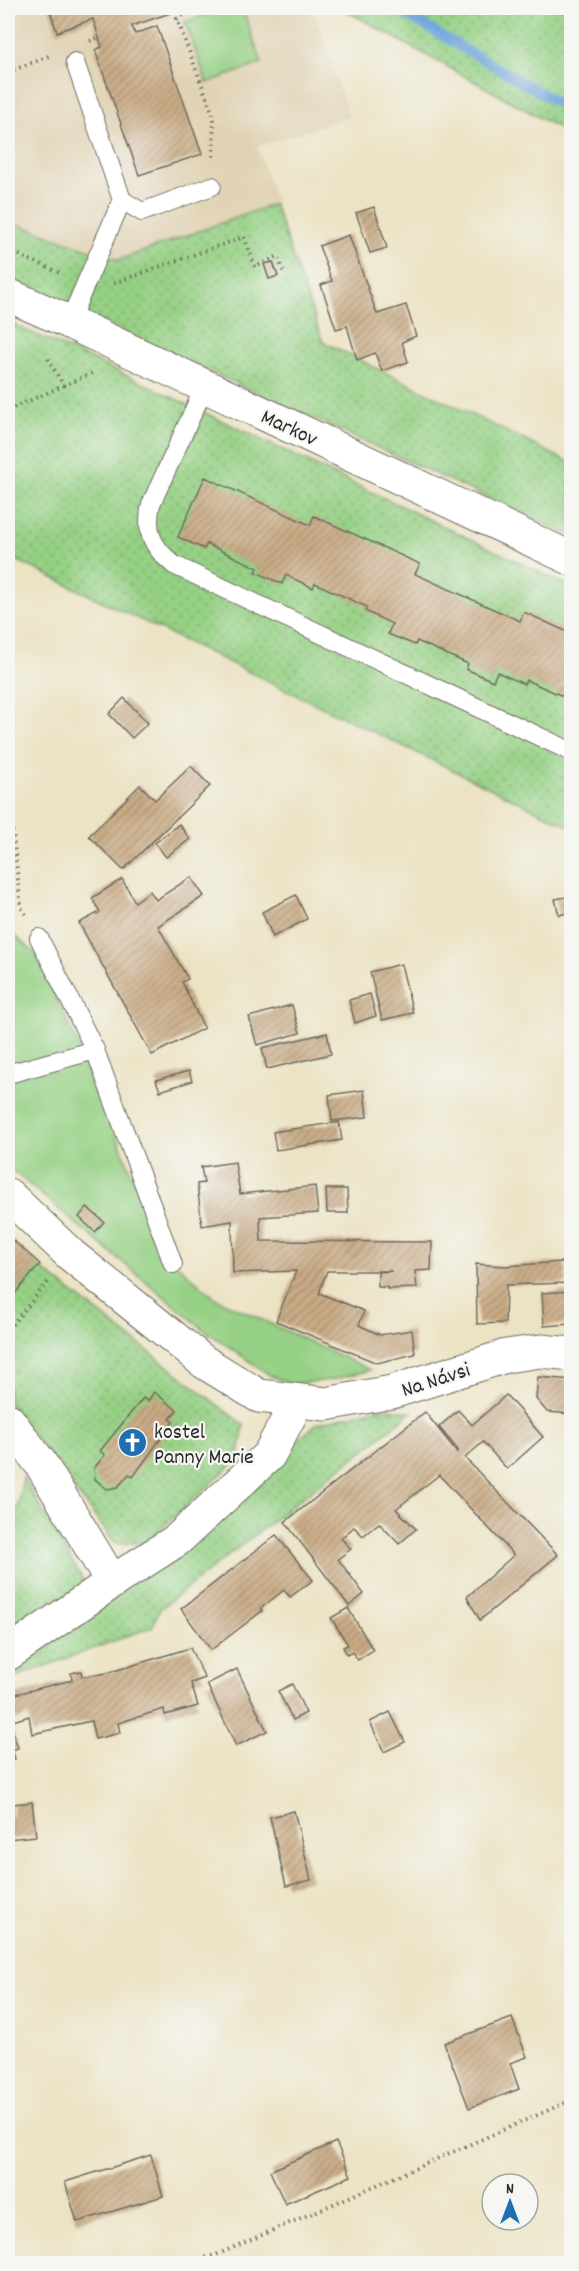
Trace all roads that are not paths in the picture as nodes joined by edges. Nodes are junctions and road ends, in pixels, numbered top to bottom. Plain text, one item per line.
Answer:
1 (75, 62) dead end
2 (214, 178) road end
3 (122, 200) junction
4 (8, 295) edge
5 (69, 322) junction
6 (205, 387) junction
7 (572, 559) edge
8 (572, 752) edge
9 (39, 938) road end
10 (95, 1050) junction
11 (8, 1074) edge
12 (8, 1195) edge
13 (173, 1264) dead end
14 (572, 1354) edge
15 (297, 1402) junction
16 (8, 1420) edge
17 (112, 1582) junction
18 (8, 1654) edge

1 - 3 lane
2 - 3 lane
3 - 5 lane
4 - 5 street, Markov
5 - 6 street, Markov
6 - 7 street, Markov
6 - 8 lane
9 - 10 lane
10 - 11 lane
10 - 13 lane
12 - 15 street, Na Návsi
14 - 15 street, Na Návsi
15 - 17 street
16 - 17 street
17 - 18 street

